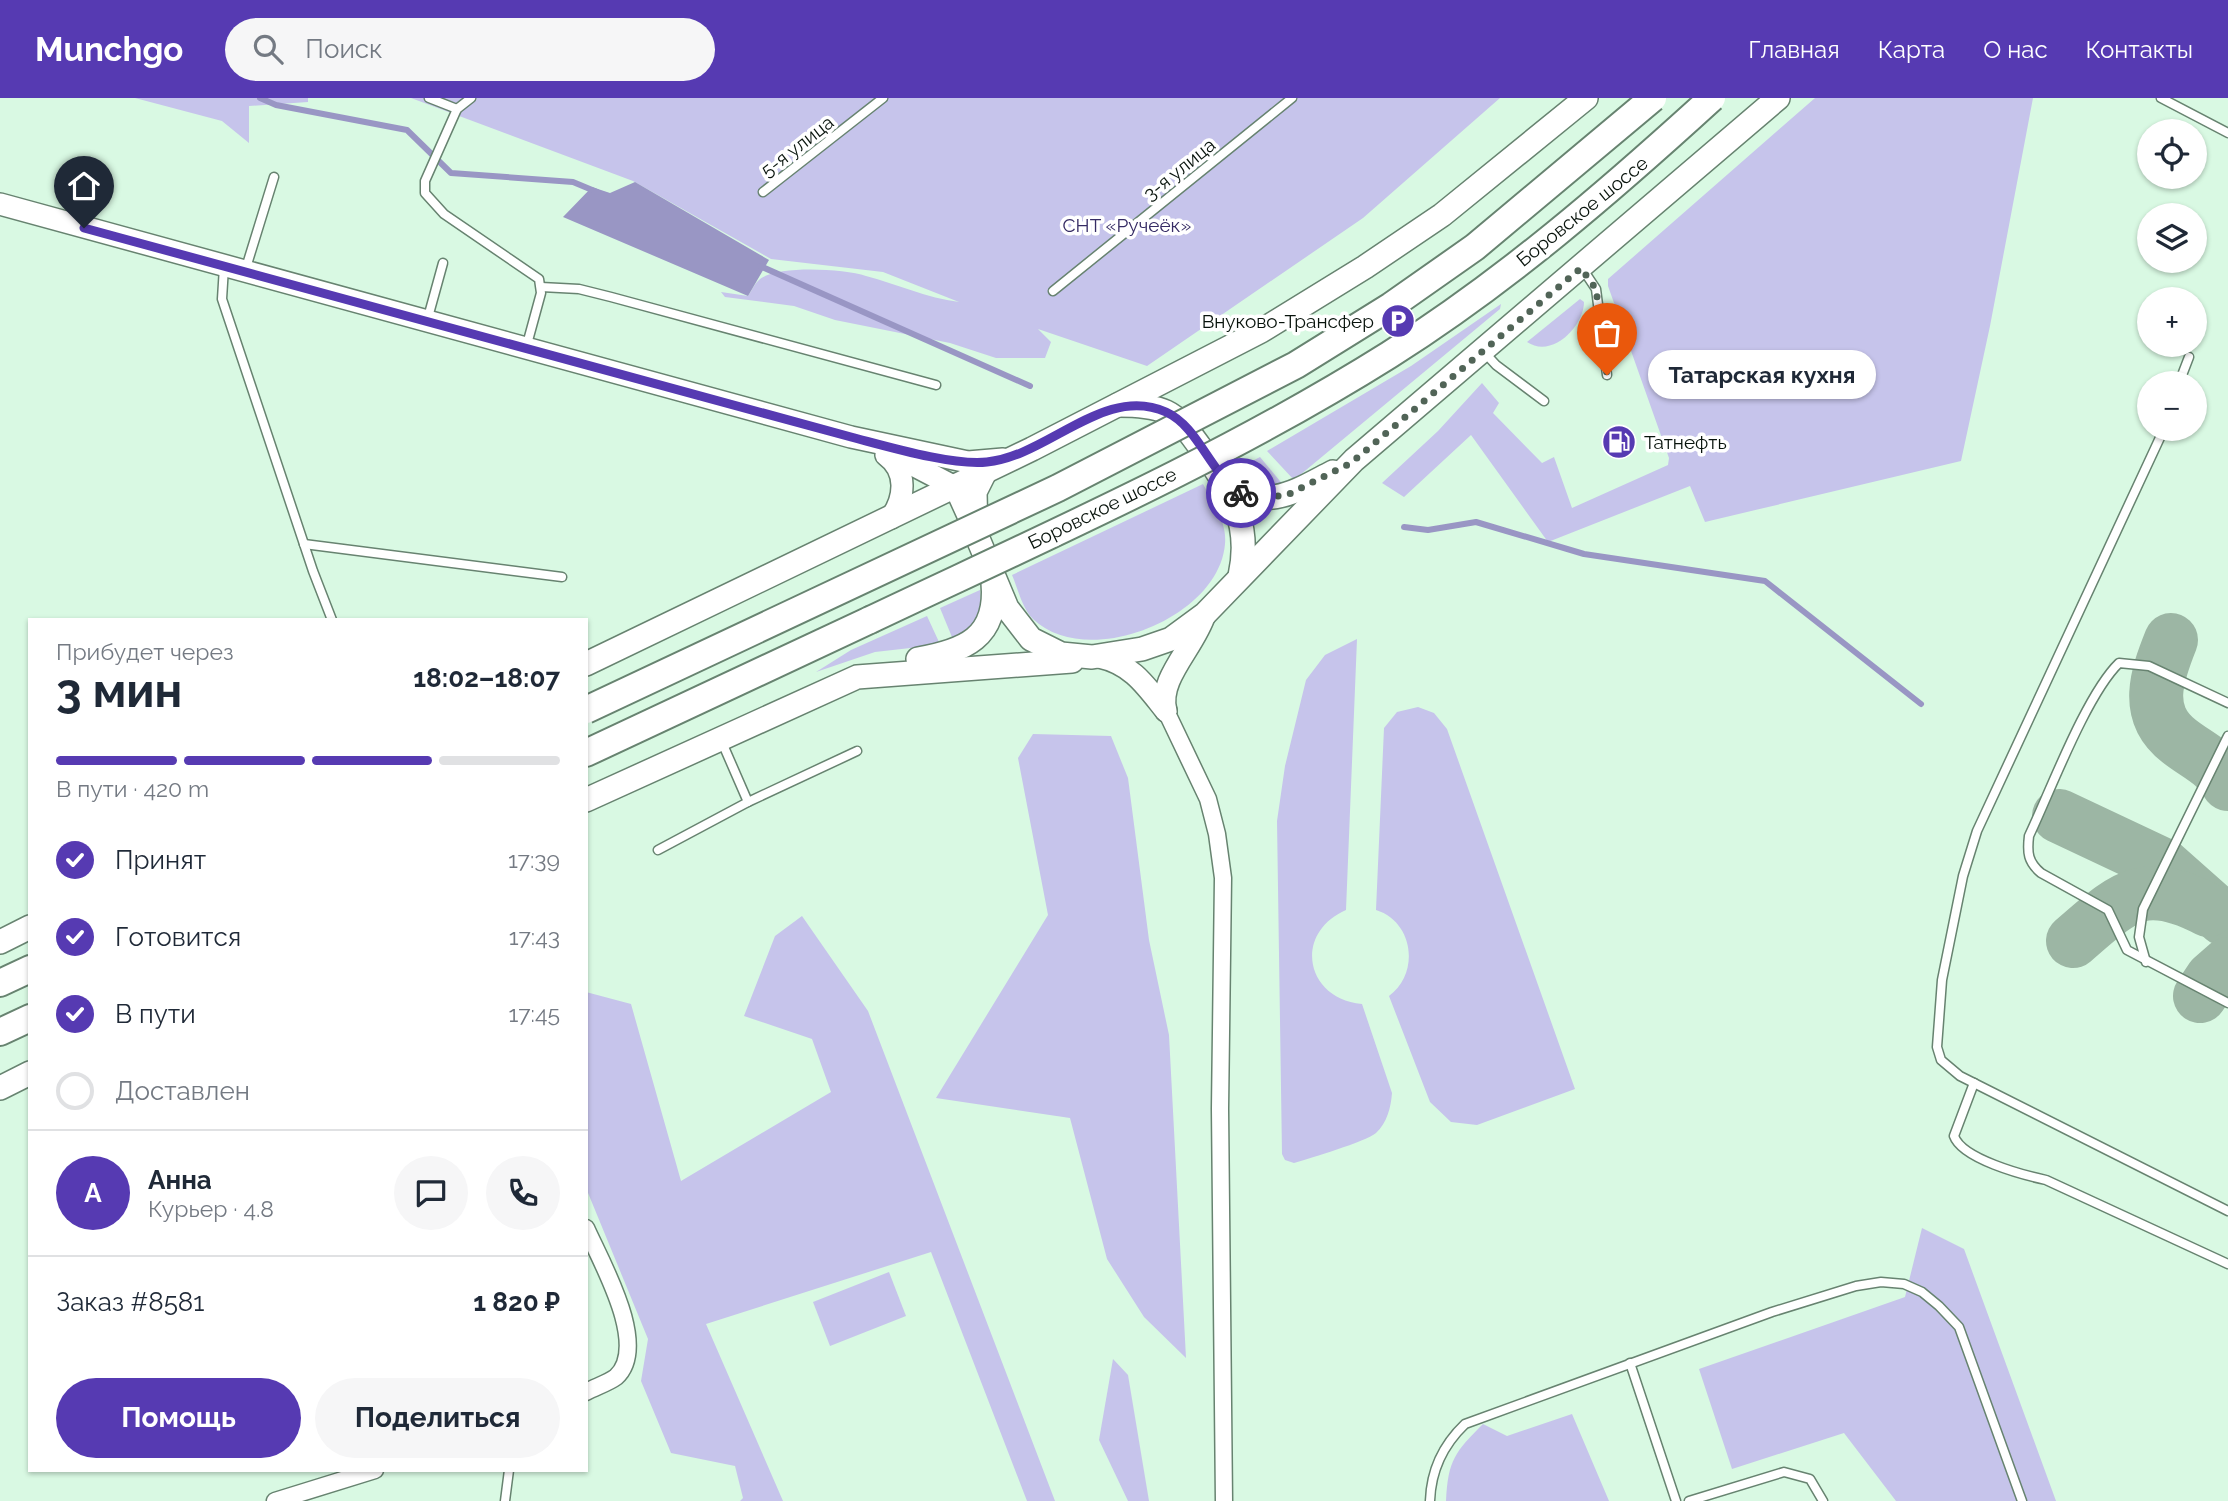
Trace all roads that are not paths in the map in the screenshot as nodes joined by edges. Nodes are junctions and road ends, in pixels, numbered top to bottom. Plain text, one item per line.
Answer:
1 (429, 98) edge
2 (471, 98) edge
3 (883, 98) edge
4 (1292, 98) edge
5 (1586, 98) edge
6 (1653, 98) edge
7 (1712, 98) edge
8 (1778, 98) edge
9 (2161, 98) edge
10 (457, 109) junction
11 (2228, 132) edge
12 (274, 177) dead end
13 (763, 192) dead end
14 (0, 204) edge
15 (443, 263) dead end
16 (224, 266) junction
17 (1581, 268) junction
18 (245, 272) junction
19 (541, 287) junction
20 (1053, 291) dead end
21 (426, 321) junction
22 (526, 348) junction
23 (1482, 350) junction
24 (2189, 358) dead end
25 (2184, 371) edge
26 (1607, 375) dead end
27 (936, 385) dead end
28 (1544, 401) dead end
29 (1115, 406) junction
30 (2158, 441) edge
31 (867, 442) junction
32 (1032, 450) junction
33 (1351, 463) junction
34 (985, 472) junction
35 (1227, 484) junction
36 (955, 487) junction
37 (891, 519) junction
38 (976, 534) junction
39 (304, 544) junction
40 (990, 570) junction
41 (1240, 576) junction
42 (562, 577) dead end
43 (1205, 614) junction
44 (331, 618) edge
45 (1096, 657) junction
46 (588, 663) edge
47 (857, 677) junction
48 (2228, 703) edge
49 (588, 709) edge
50 (1166, 711) junction
51 (2228, 736) edge
52 (720, 737) junction
53 (857, 751) dead end
54 (588, 752) edge
55 (588, 799) edge
56 (748, 802) junction
57 (658, 850) dead end
58 (28, 929) edge
59 (0, 942) edge
60 (2146, 962) junction
61 (28, 970) edge
62 (0, 983) edge
63 (2228, 1003) edge
64 (28, 1019) edge
65 (0, 1032) edge
66 (28, 1074) edge
67 (1974, 1083) junction
68 (0, 1088) edge
69 (2228, 1210) edge
70 (588, 1233) edge
71 (2228, 1264) edge
72 (1630, 1363) junction
73 (588, 1391) edge
74 (369, 1472) edge
75 (509, 1472) edge
76 (275, 1501) edge
77 (505, 1501) edge
78 (1224, 1501) edge
79 (1430, 1501) edge
80 (1676, 1501) edge
81 (1689, 1501) edge
82 (1823, 1501) edge
83 (2022, 1501) edge

1 - 10 lane
2 - 10 lane
3 - 13 lane, 5-я улица
4 - 20 lane, 3-я улица
5 - 29 main road
6 - 49 main road, Боровское шоссе, bridge
7 - 54 main road, Боровское шоссе, bridge
8 - 17 main road
9 - 11 lane
10 - 19 lane
12 - 18 lane
14 - 16 street
15 - 21 lane
16 - 18 street
16 - 39 lane
17 - 23 main road
17 - 26 lane
18 - 21 street
19 - 22 lane
19 - 27 lane
21 - 22 street
22 - 31 street
23 - 28 lane
23 - 33 main road
24 - 25 lane
29 - 32 main road
29 - 35 main road
30 - 67 lane
31 - 32 street
31 - 36 street
31 - 37 street
32 - 34 main road
33 - 35 main road
33 - 41 main road
34 - 36 main road
34 - 38 main road
35 - 41 main road
36 - 37 main road
36 - 38 street
37 - 46 main road
38 - 40 main road
39 - 42 lane
39 - 44 lane
40 - 45 main road
40 - 47 main road
41 - 43 main road
43 - 45 main road
43 - 50 street
45 - 47 main road
45 - 50 street
47 - 52 main road
48 - 60 lane
50 - 78 street
51 - 60 lane
52 - 55 main road
52 - 56 lane
53 - 56 lane
56 - 57 lane
58 - 59 main road
60 - 63 lane
61 - 62 main road
64 - 65 main road
66 - 68 main road
67 - 69 lane
67 - 71 lane
70 - 73 street
72 - 79 lane
72 - 80 lane
72 - 83 lane
74 - 76 street
75 - 77 lane
81 - 82 lane

